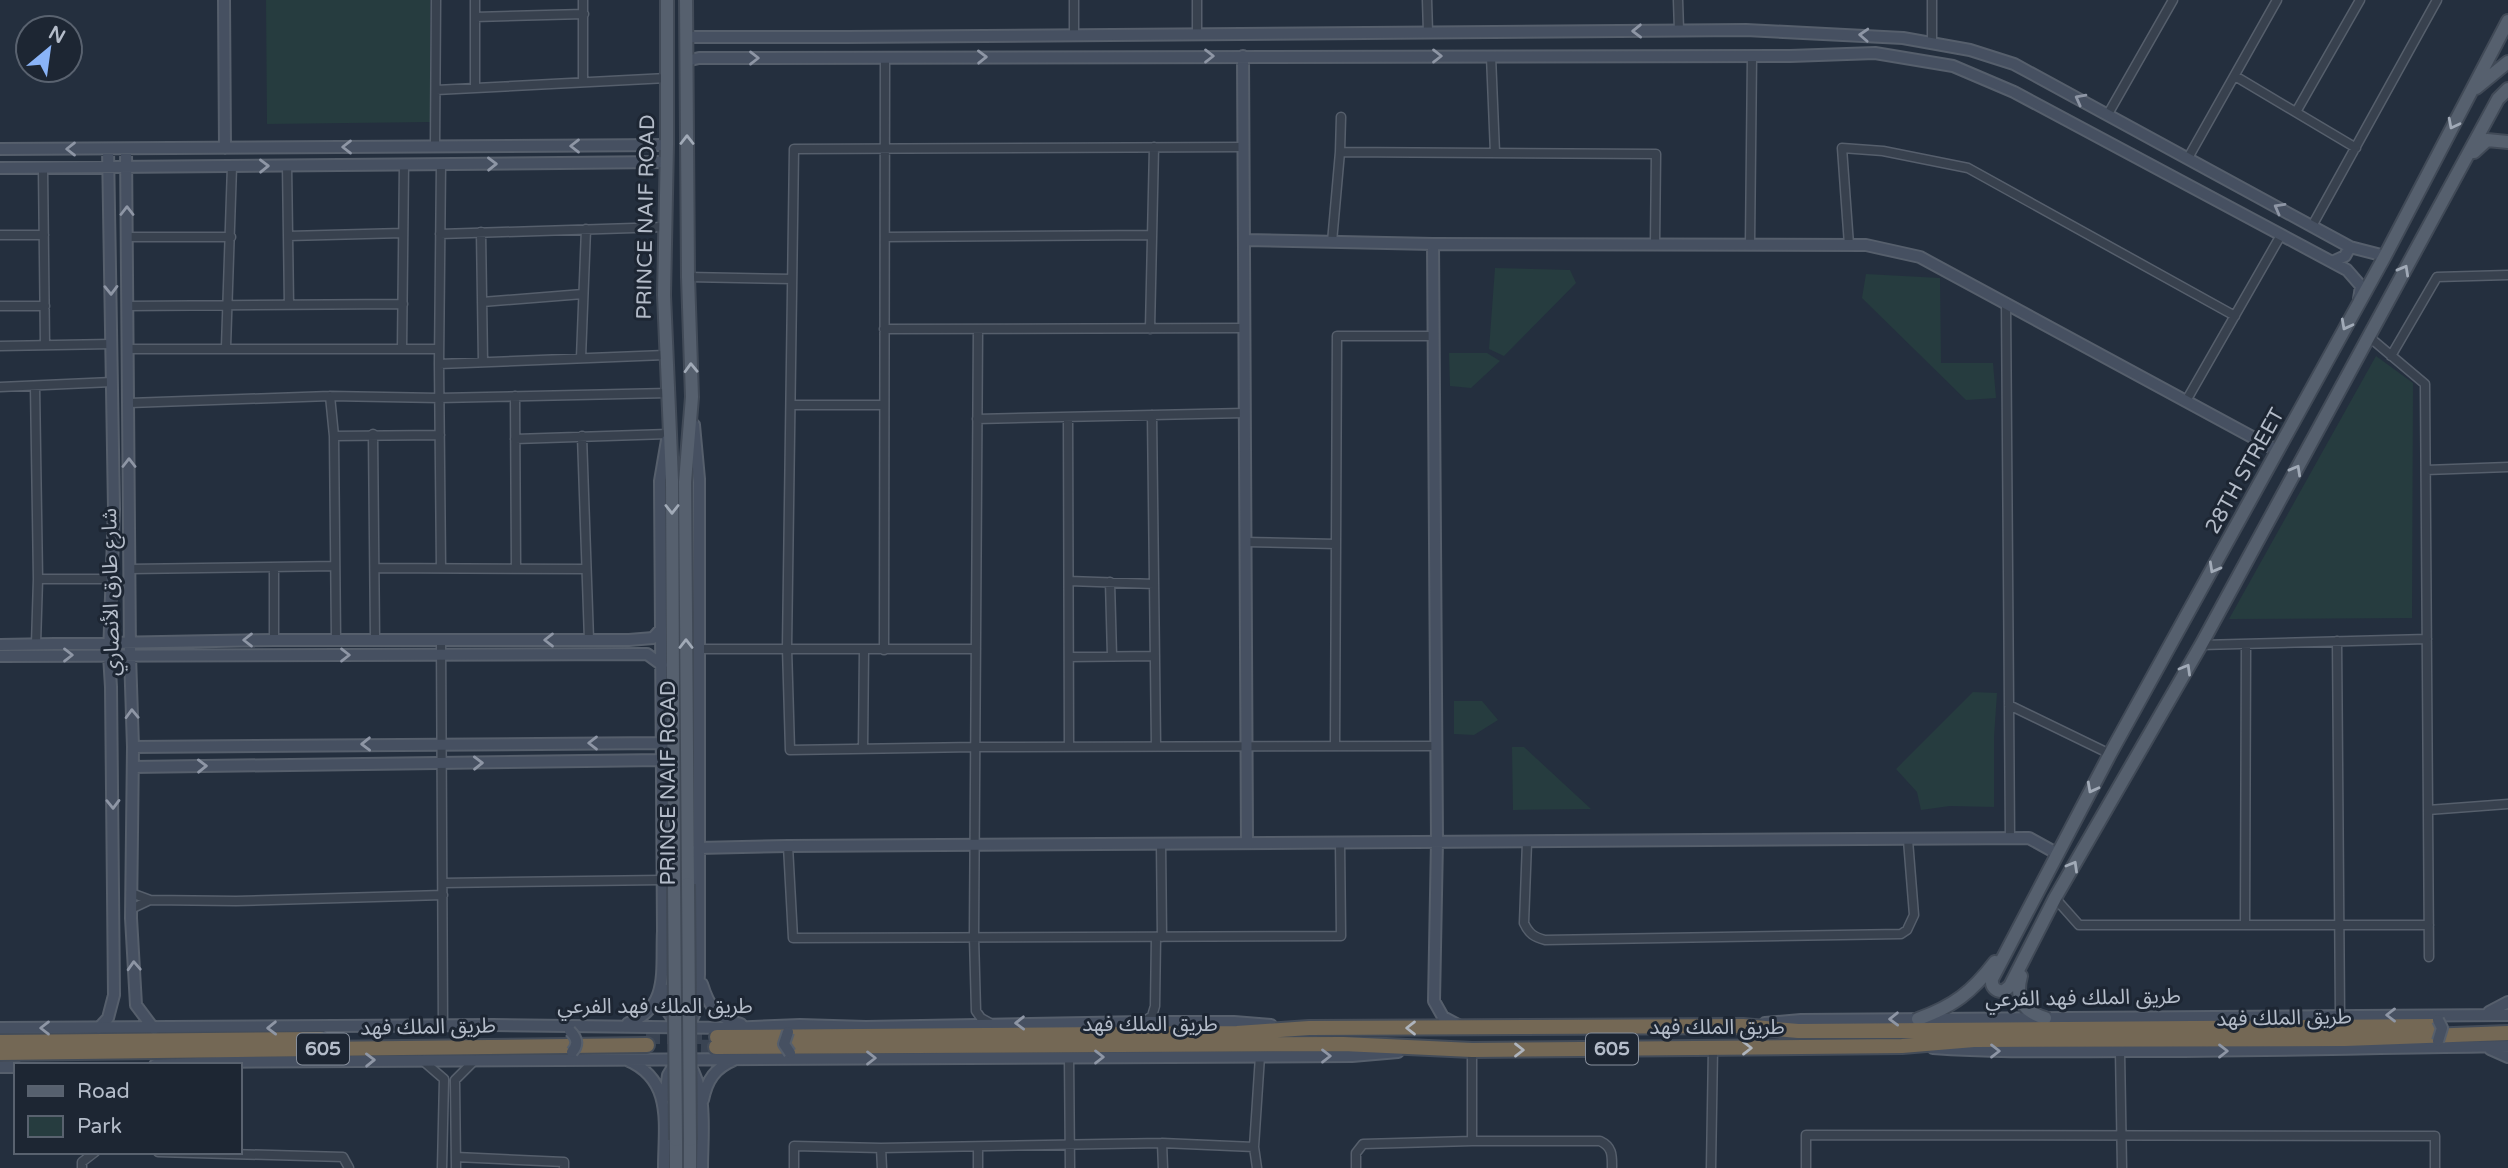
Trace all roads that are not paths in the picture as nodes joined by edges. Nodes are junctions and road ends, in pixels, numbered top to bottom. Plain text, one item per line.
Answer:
1 (224, 0) edge
2 (436, 0) edge
3 (475, 0) edge
4 (583, 0) edge
5 (667, 0) edge
6 (686, 0) edge
7 (1074, 0) edge
8 (1197, 0) edge
9 (1427, 0) edge
10 (1678, 0) edge
11 (1932, 0) edge
12 (2173, 0) edge
13 (2277, 0) edge
14 (2360, 0) edge
15 (2437, 0) edge
16 (584, 14) junction
17 (475, 17) junction
18 (2508, 21) edge
19 (1679, 30) junction
20 (1428, 32) junction
21 (1197, 34) junction
22 (1074, 36) junction
23 (686, 37) junction
24 (724, 37) junction
25 (1932, 43) junction
26 (1243, 56) junction
27 (1491, 56) junction
28 (1752, 56) junction
29 (723, 58) junction
30 (885, 58) junction
31 (686, 61) junction
32 (2508, 62) edge
33 (2235, 76) junction
34 (667, 78) junction
35 (583, 82) junction
36 (475, 88) junction
37 (2508, 89) edge
38 (436, 90) junction
39 (2468, 95) junction
40 (2296, 112) junction
41 (2108, 114) junction
42 (1340, 117) dead end
43 (2508, 142) edge
44 (604, 145) junction
45 (667, 145) junction
46 (372, 147) junction
47 (435, 147) junction
48 (1153, 147) junction
49 (1243, 147) junction
50 (225, 148) junction
51 (885, 148) junction
52 (2356, 148) junction
53 (0, 149) edge
54 (108, 149) junction
55 (126, 149) junction
56 (1340, 152) junction
57 (1494, 153) junction
58 (2188, 158) junction
59 (665, 162) junction
60 (2464, 162) junction
61 (606, 163) junction
62 (373, 164) junction
63 (404, 164) junction
64 (441, 164) junction
65 (288, 165) junction
66 (232, 166) junction
67 (109, 167) junction
68 (127, 167) junction
69 (0, 168) edge
70 (43, 168) junction
71 (2312, 226) junction
72 (665, 227) junction
73 (586, 229) junction
74 (481, 232) junction
75 (403, 233) junction
76 (440, 234) junction
77 (0, 235) edge
78 (44, 235) junction
79 (1152, 235) junction
80 (2281, 235) junction
81 (288, 236) junction
82 (127, 237) junction
83 (230, 237) junction
84 (884, 237) junction
85 (1244, 240) junction
86 (1332, 242) junction
87 (1433, 244) junction
88 (1655, 244) junction
89 (1750, 244) junction
90 (1849, 245) junction
91 (2350, 247) junction
92 (2385, 256) junction
93 (2332, 262) junction
94 (2508, 275) edge
95 (688, 277) junction
96 (792, 279) junction
97 (583, 294) junction
98 (482, 302) junction
99 (2359, 302) junction
100 (2006, 303) junction
101 (403, 304) junction
102 (226, 305) junction
103 (289, 305) junction
104 (0, 306) edge
105 (45, 306) junction
106 (128, 306) junction
107 (2235, 316) junction
108 (884, 328) junction
109 (1150, 328) junction
110 (1244, 328) junction
111 (978, 329) junction
112 (1434, 336) junction
113 (2368, 336) junction
114 (112, 344) junction
115 (45, 345) junction
116 (0, 346) edge
117 (226, 347) junction
118 (128, 349) junction
119 (402, 349) junction
120 (439, 349) junction
121 (665, 355) junction
122 (2391, 356) junction
123 (581, 358) junction
124 (483, 362) junction
125 (439, 364) junction
126 (112, 382) junction
127 (34, 386) junction
128 (0, 387) edge
129 (668, 393) junction
130 (330, 396) junction
131 (515, 396) junction
132 (691, 397) junction
133 (439, 398) junction
134 (2186, 401) junction
135 (129, 403) junction
136 (791, 405) junction
137 (884, 405) junction
138 (1244, 413) junction
139 (1152, 415) junction
140 (1068, 417) junction
141 (977, 419) junction
142 (373, 434) junction
143 (668, 434) junction
144 (440, 435) junction
145 (334, 436) junction
146 (582, 436) junction
147 (515, 439) junction
148 (2278, 451) junction
149 (2508, 467) edge
150 (2426, 470) junction
151 (1245, 542) junction
152 (1336, 544) junction
153 (335, 566) junction
154 (274, 567) junction
155 (374, 568) junction
156 (441, 568) junction
157 (516, 568) junction
158 (130, 569) junction
159 (586, 569) junction
160 (38, 579) junction
161 (113, 579) junction
162 (1069, 581) junction
163 (1110, 582) junction
164 (1154, 584) junction
165 (661, 629) junction
166 (336, 639) junction
167 (375, 639) junction
168 (441, 639) junction
169 (2427, 639) junction
170 (274, 640) junction
171 (589, 640) junction
172 (2337, 640) junction
173 (130, 642) junction
174 (109, 643) junction
175 (36, 644) junction
176 (2246, 644) junction
177 (0, 645) edge
178 (2201, 645) junction
179 (787, 648) junction
180 (698, 649) junction
181 (976, 649) junction
182 (864, 650) junction
183 (884, 650) junction
184 (130, 654) junction
185 (109, 655) junction
186 (0, 656) edge
187 (442, 656) junction
188 (1112, 656) junction
189 (1155, 656) junction
190 (1069, 657) junction
191 (662, 665) junction
192 (2009, 705) junction
193 (441, 743) junction
194 (618, 743) junction
195 (662, 743) junction
196 (1069, 746) junction
197 (1156, 746) junction
198 (1246, 746) junction
199 (1335, 746) junction
200 (1436, 746) junction
201 (134, 747) junction
202 (975, 747) junction
203 (863, 748) junction
204 (2110, 754) junction
205 (662, 760) junction
206 (619, 761) junction
207 (442, 764) junction
208 (133, 767) junction
209 (2508, 804) edge
210 (2428, 810) junction
211 (2010, 839) junction
212 (1908, 840) junction
213 (1437, 841) junction
214 (1340, 842) junction
215 (1527, 842) junction
216 (1161, 843) junction
217 (1247, 843) junction
218 (974, 845) junction
219 (788, 846) junction
220 (698, 848) junction
221 (2058, 854) junction
222 (675, 883) junction
223 (443, 884) junction
224 (131, 893) junction
225 (443, 895) junction
226 (2055, 898) junction
227 (150, 900) junction
228 (131, 909) junction
229 (698, 918) junction
230 (663, 919) junction
231 (2245, 925) junction
232 (2340, 925) junction
233 (2429, 925) junction
234 (974, 937) junction
235 (1159, 937) junction
236 (2013, 939) junction
237 (2029, 948) junction
238 (2429, 957) dead end
239 (662, 968) junction
240 (699, 975) junction
241 (2508, 1002) edge
242 (2478, 1014) junction
243 (2340, 1015) junction
244 (2508, 1015) edge
245 (2434, 1017) junction
246 (2045, 1018) junction
247 (1918, 1019) junction
248 (1143, 1022) junction
249 (990, 1024) junction
250 (622, 1025) junction
251 (800, 1025) junction
252 (443, 1026) junction
253 (746, 1026) junction
254 (1743, 1026) junction
255 (2508, 1026) edge
256 (0, 1028) edge
257 (99, 1028) junction
258 (566, 1028) junction
259 (1309, 1028) junction
260 (1463, 1028) junction
261 (153, 1029) junction
262 (684, 1032) junction
263 (2508, 1034) edge
264 (648, 1036) junction
265 (0, 1042) edge
266 (674, 1043) junction
267 (713, 1043) junction
268 (1902, 1046) junction
269 (2484, 1046) junction
270 (2508, 1046) edge
271 (1713, 1048) junction
272 (2428, 1048) junction
273 (1432, 1049) junction
274 (1472, 1050) junction
275 (2120, 1051) junction
276 (0, 1053) edge
277 (1260, 1056) junction
278 (681, 1057) junction
279 (1069, 1057) junction
280 (2508, 1057) edge
281 (617, 1058) junction
282 (655, 1058) junction
283 (803, 1058) junction
284 (562, 1059) junction
285 (737, 1059) junction
286 (422, 1060) junction
287 (475, 1060) junction
288 (217, 1063) edge
289 (664, 1110) junction
290 (702, 1110) junction
291 (664, 1124) junction
292 (702, 1126) junction
293 (2122, 1137) junction
294 (1472, 1141) junction
295 (1162, 1143) junction
296 (1070, 1145) junction
297 (978, 1147) junction
298 (1254, 1147) junction
299 (881, 1149) junction
300 (92, 1154) edge
301 (242, 1154) edge
302 (456, 1157) junction
303 (82, 1168) edge
304 (349, 1168) edge
305 (442, 1168) edge
306 (456, 1168) edge
307 (564, 1168) edge
308 (664, 1168) edge
309 (676, 1168) edge
310 (690, 1168) edge
311 (702, 1168) edge
312 (794, 1168) edge
313 (882, 1168) edge
314 (978, 1168) edge
315 (1070, 1168) edge
316 (1163, 1168) edge
317 (1256, 1168) edge
318 (1356, 1168) edge
319 (1612, 1168) edge
320 (1711, 1168) edge
321 (1806, 1168) edge
322 (2122, 1168) edge
323 (2435, 1168) edge

1 - 50 street
2 - 38 street
3 - 17 street
4 - 16 street
5 - 34 main road, PRINCE NAIF ROAD
6 - 23 main road, PRINCE NAIF ROAD
7 - 22 street
8 - 21 street
9 - 20 street
10 - 19 street
11 - 25 street
12 - 41 street
13 - 33 street
14 - 40 street
15 - 52 street
16 - 17 street
16 - 35 street
17 - 36 street
18 - 39 main road, 28TH STREET
19 -> 20 street
25 -> 19 street
20 - 21 street
21 - 22 street
22 - 24 street
23 - 24 street
23 - 31 main road, PRINCE NAIF ROAD
24 - 29 street
41 -> 25 street
26 -> 27 street
30 -> 26 street
26 - 49 street
27 - 28 street
27 - 57 street
28 - 80 street
28 - 89 street
29 -> 30 street
29 - 31 street
30 - 51 street
95 -> 31 main road, PRINCE NAIF ROAD
32 - 39 main road
33 - 40 street
33 - 58 street
34 - 35 street
34 - 45 main road, PRINCE NAIF ROAD
35 - 36 street
36 - 38 street
37 - 60 main road, 28TH STREET
38 - 47 street
39 -> 92 main road, 28TH STREET
40 - 52 street
41 - 58 street
42 - 56 street
43 - 60 main road
44 - 45 street
44 -> 47 street
44 - 61 street
45 - 59 main road, PRINCE NAIF ROAD
46 - 47 street
46 -> 50 street
46 - 62 street
48 - 49 street
48 - 51 street
48 - 79 street
49 - 85 street
50 - 55 street
51 - 84 street
51 - 96 street
52 - 71 street
54 -> 53 street
54 - 55 street
54 - 67 street, شارع طارق الأنصاري
55 - 68 street, شارع طارق الأنصاري
56 - 57 street
56 - 86 street
57 - 88 street
71 -> 58 street
59 - 61 street
59 - 72 main road, PRINCE NAIF ROAD
113 -> 60 main road, 28TH STREET
64 -> 61 street
62 - 63 street
62 - 65 street
63 - 64 street
63 - 75 street
64 - 76 street
66 -> 65 street
65 - 81 street
66 - 68 street
66 - 83 street
67 - 68 street
67 - 70 street
67 -> 114 street, شارع طارق الأنصاري
82 -> 68 street, شارع طارق الأنصاري
69 - 70 street
70 - 78 street
71 - 91 street
72 - 73 street
72 - 121 main road, PRINCE NAIF ROAD
73 - 74 street
73 - 97 street
74 - 76 street
74 - 98 street
75 - 81 street
75 - 101 street
76 - 120 street
77 - 78 street
78 - 105 street
79 - 84 street
79 - 109 street
80 - 93 street
80 - 107 street
81 - 103 street
82 - 83 street
82 - 106 street, شارع طارق الأنصاري
83 - 102 street
84 - 108 street
85 - 86 street
85 - 110 street
86 - 87 street
87 - 88 street
87 - 112 street
88 - 89 street
89 - 90 street
90 - 100 street
90 - 107 street
91 - 92 street
91 - 93 street
92 - 99 main road, 28TH STREET
93 - 99 street
94 - 122 street
95 - 96 street
132 -> 95 main road, PRINCE NAIF ROAD
96 - 136 street
97 - 98 street
97 - 123 street
98 - 124 street
99 -> 148 main road, 28TH STREET
100 - 134 street
100 - 192 street
101 - 103 street
101 - 119 street
102 - 103 street
102 - 106 street
102 - 117 street
104 - 105 street
105 - 115 street
106 - 118 street, شارع طارق الأنصاري
107 - 134 street
108 - 111 street
108 - 137 street
109 - 110 street
109 - 111 street
110 - 138 street
111 - 141 street
112 - 152 street
112 - 200 street
113 - 122 street
178 -> 113 main road, 28TH STREET
114 - 115 street
114 - 126 street, شارع طارق الأنصاري
115 - 116 street
117 - 118 street
117 - 119 street
118 - 135 street, شارع طارق الأنصاري
119 - 120 street
120 - 125 street
121 - 123 street
121 - 129 main road, PRINCE NAIF ROAD
122 - 150 street
123 - 124 street
124 - 125 street
125 - 133 street
126 - 127 street
126 - 161 street, شارع طارق الأنصاري
127 - 128 street
127 - 160 street
129 - 131 street
129 - 143 main road, PRINCE NAIF ROAD
130 - 133 street
130 - 135 street
130 - 145 street
131 - 133 street
131 - 147 street
132 - 180 street, PRINCE NAIF ROAD
222 -> 132 main road, PRINCE NAIF ROAD
133 - 144 street
134 - 148 street
158 -> 135 street, شارع طارق الأنصاري
136 - 137 street
136 - 179 street
137 - 183 street
138 - 139 street
138 - 151 street
139 - 140 street
139 - 164 street
140 - 141 street
140 - 162 street
141 - 181 street
142 - 144 street
142 - 145 street
142 - 155 street
143 - 146 street
143 - 165 street, PRINCE NAIF ROAD
143 -> 222 main road, PRINCE NAIF ROAD
144 - 156 street
145 - 153 street
146 - 147 street
146 - 159 street
147 - 157 street
148 -> 204 main road, 28TH STREET
149 - 150 street
150 - 169 street
151 - 152 street
151 - 198 street
152 - 199 street
153 - 154 street
153 - 166 street
154 - 158 street
154 - 170 street
155 - 156 street
155 - 167 street
156 - 157 street
157 - 159 street
158 - 173 street, شارع طارق الأنصاري
159 - 171 street
160 - 161 street
160 - 175 street
161 - 174 street, شارع طارق الأنصاري
162 - 163 street
162 - 190 street
163 - 164 street
163 - 188 street
164 - 189 street
165 - 171 street
165 - 191 street, PRINCE NAIF ROAD
166 - 167 street
166 - 170 street
167 - 168 street
171 -> 168 street
168 - 187 street
169 - 172 street
169 - 210 street
170 -> 173 street
172 - 176 street
172 - 232 street
173 - 174 street
173 - 184 street, شارع طارق الأنصاري
174 - 175 street
174 - 185 street, شارع طارق الأنصاري
175 - 177 street
176 - 178 street
176 - 231 street
226 -> 178 main road, 28TH STREET
179 - 180 street
179 - 182 street
179 - 203 street
180 - 220 street, PRINCE NAIF ROAD
181 - 183 street
181 - 202 street
182 - 183 street
182 - 203 street
184 - 185 street
184 -> 187 street
201 -> 184 street, شارع طارق الأنصاري
186 -> 185 street
185 -> 257 street, شارع طارق الأنصاري
187 - 191 street
187 - 193 street
188 - 189 street
188 - 190 street
189 - 197 street
190 - 196 street
191 - 195 street, PRINCE NAIF ROAD
192 - 204 street
192 - 211 street
194 -> 193 street
193 -> 201 street
193 - 207 street
194 - 195 street
194 - 206 street
195 - 205 street, PRINCE NAIF ROAD
196 - 197 street
196 - 202 street
197 - 198 street
198 - 199 street
198 - 217 street
199 - 200 street
200 - 213 street
201 - 208 street, شارع طارق الأنصاري
202 - 203 street
202 - 218 street
204 -> 221 main road, 28TH STREET
205 - 206 street
205 - 222 street, PRINCE NAIF ROAD
207 -> 206 street
208 -> 207 street
207 - 223 street
208 - 224 street, شارع طارق الأنصاري
209 - 210 street
210 - 233 street
211 - 212 street
211 - 221 street
212 - 215 street
212 - 215 street
213 - 214 street
213 - 215 street
213 - 260 street
214 - 217 street
214 - 235 street
216 - 217 street
216 - 218 street
216 - 235 street
218 - 219 street
218 - 234 street
219 - 220 street
219 - 234 street
220 - 229 street, PRINCE NAIF ROAD
221 - 236 main road, 28TH STREET
222 - 223 street
222 - 230 street, PRINCE NAIF ROAD
222 - 309 main road, PRINCE NAIF ROAD, bridge
222 - 310 main road, PRINCE NAIF ROAD, bridge
223 - 225 street
224 - 227 street
224 - 228 street, شارع طارق الأنصاري
225 - 227 street
225 - 252 street
226 - 231 street
226 - 237 main road, 28TH STREET
227 - 228 street
261 -> 228 street, شارع طارق الأنصاري
229 - 230 street
229 - 240 street, PRINCE NAIF ROAD
230 - 239 street, PRINCE NAIF ROAD
231 - 232 street
232 - 233 street
232 - 243 street
233 - 238 street
234 - 235 street
234 - 249 street
235 - 248 street
236 - 237 main road
236 - 247 main road
237 - 246 main road
239 - 250 street
239 - 262 street
240 - 253 street
240 - 262 street
241 - 242 street
242 - 244 street, طريق الملك فهد الفرعي
242 - 245 street, طريق الملك فهد الفرعي
245 -> 243 street, طريق الملك فهد الفرعي
243 - 246 street, طريق الملك فهد الفرعي
245 - 272 street, bridge
246 - 247 street, طريق الملك فهد الفرعي
247 -> 254 street, طريق الملك فهد الفرعي
248 -> 249 street, طريق الملك فهد الفرعي
248 - 259 street, طريق الملك فهد الفرعي
249 - 251 street, طريق الملك فهد الفرعي
250 - 258 street, طريق الملك فهد الفرعي
250 - 264 street, طريق الملك فهد الفرعي
251 - 253 street, طريق الملك فهد الفرعي
251 - 283 street, bridge
252 - 258 street, طريق الملك فهد الفرعي
252 -> 261 street, طريق الملك فهد الفرعي
253 - 267 street, طريق الملك فهد الفرعي
254 - 255 highway, طريق الملك فهد / 605
254 - 260 highway, طريق الملك فهد / 605
257 -> 256 street, طريق الملك فهد الفرعي
257 - 261 street, طريق الملك فهد الفرعي
258 - 284 street, bridge
260 -> 259 highway, طريق الملك فهد / 605
259 - 267 highway, طريق الملك فهد / 605
262 - 264 street, طريق الملك فهد الفرعي
262 - 266 street
262 - 267 street, طريق الملك فهد الفرعي
262 - 267 street
262 - 278 street
263 - 268 highway, طريق الملك فهد / 605
264 - 265 highway, طريق الملك فهد / 605
264 - 266 street
264 - 276 highway, طريق الملك فهد / 605
266 - 278 street
266 - 282 street
267 - 273 highway, طريق الملك فهد / 605
267 - 278 street, طريق الملك فهد الفرعي
267 - 285 street, طريق الملك فهد الفرعي
271 -> 268 highway, طريق الملك فهد / 605
268 -> 275 street
269 - 270 street
269 - 272 street
269 - 280 street
274 -> 271 highway, طريق الملك فهد / 605
271 - 320 street
275 -> 272 street
273 - 274 highway, طريق الملك فهد / 605
277 -> 273 street, طريق الملك فهد الفرعي
274 - 294 street
275 - 293 street
279 -> 277 street, طريق الملك فهد الفرعي
277 - 298 street
278 - 282 street, طريق الملك فهد الفرعي
278 - 289 street
278 - 290 street
283 -> 279 street, طريق الملك فهد الفرعي
279 - 296 street
281 - 282 street, طريق الملك فهد الفرعي
281 - 284 street, طريق الملك فهد الفرعي
281 - 289 street
283 - 285 street, طريق الملك فهد الفرعي
284 - 287 street, طريق الملك فهد الفرعي
285 - 290 street
286 - 287 street, طريق الملك فهد الفرعي
288 -> 286 street, طريق الملك فهد الفرعي
286 - 305 street
287 - 302 street
289 - 291 street
290 - 292 street
291 - 292 street
291 - 308 street
292 - 311 street
293 - 321 street
293 - 322 street
293 - 323 street
294 - 318 street
294 - 319 street
295 - 296 street
295 - 298 street
295 - 316 street
296 - 297 street
296 - 315 street
297 - 299 street
297 - 314 street
298 - 317 street
299 - 312 street
299 - 313 street
300 - 303 street
301 - 304 street
302 - 306 street
302 - 307 street

